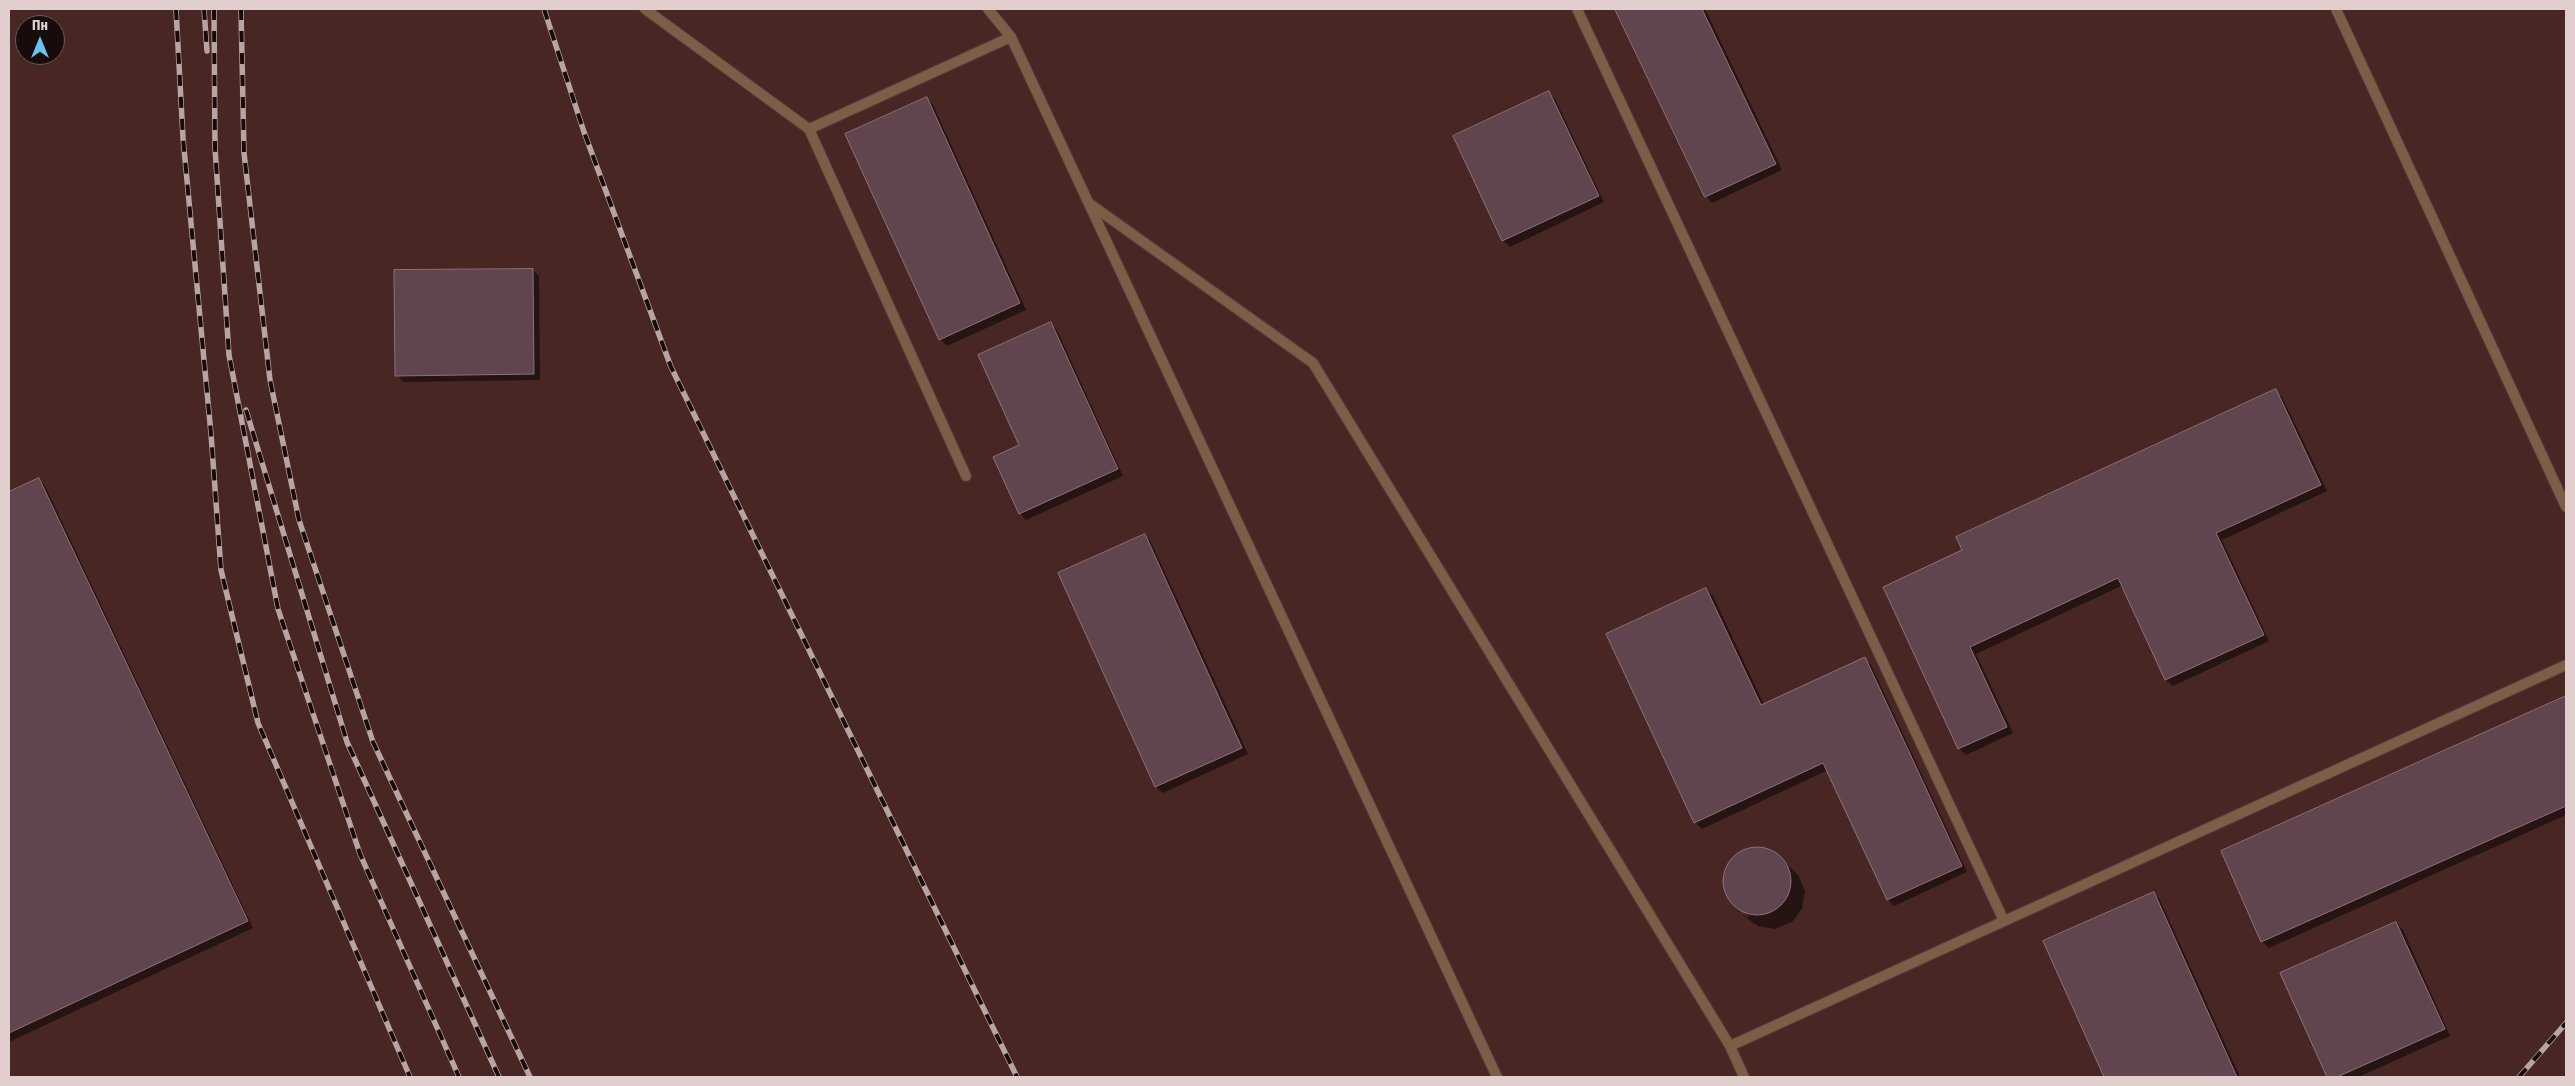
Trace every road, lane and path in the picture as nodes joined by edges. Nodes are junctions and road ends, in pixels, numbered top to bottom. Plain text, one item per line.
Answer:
1 (645, 9) edge
2 (988, 9) edge
3 (1577, 9) edge
4 (2336, 9) edge
5 (1011, 38) junction
6 (809, 129) junction
7 (1089, 203) junction
8 (966, 476) dead end
9 (2566, 507) edge
10 (2566, 665) edge
11 (2004, 921) junction
12 (1730, 1046) junction
13 (1497, 1077) edge
14 (1744, 1077) edge

1 - 6 lane
2 - 5 lane
3 - 11 lane
4 - 9 lane
5 - 6 lane
5 - 7 lane
6 - 8 lane
7 - 12 lane
7 - 13 lane
10 - 11 lane
11 - 12 lane
12 - 14 lane

